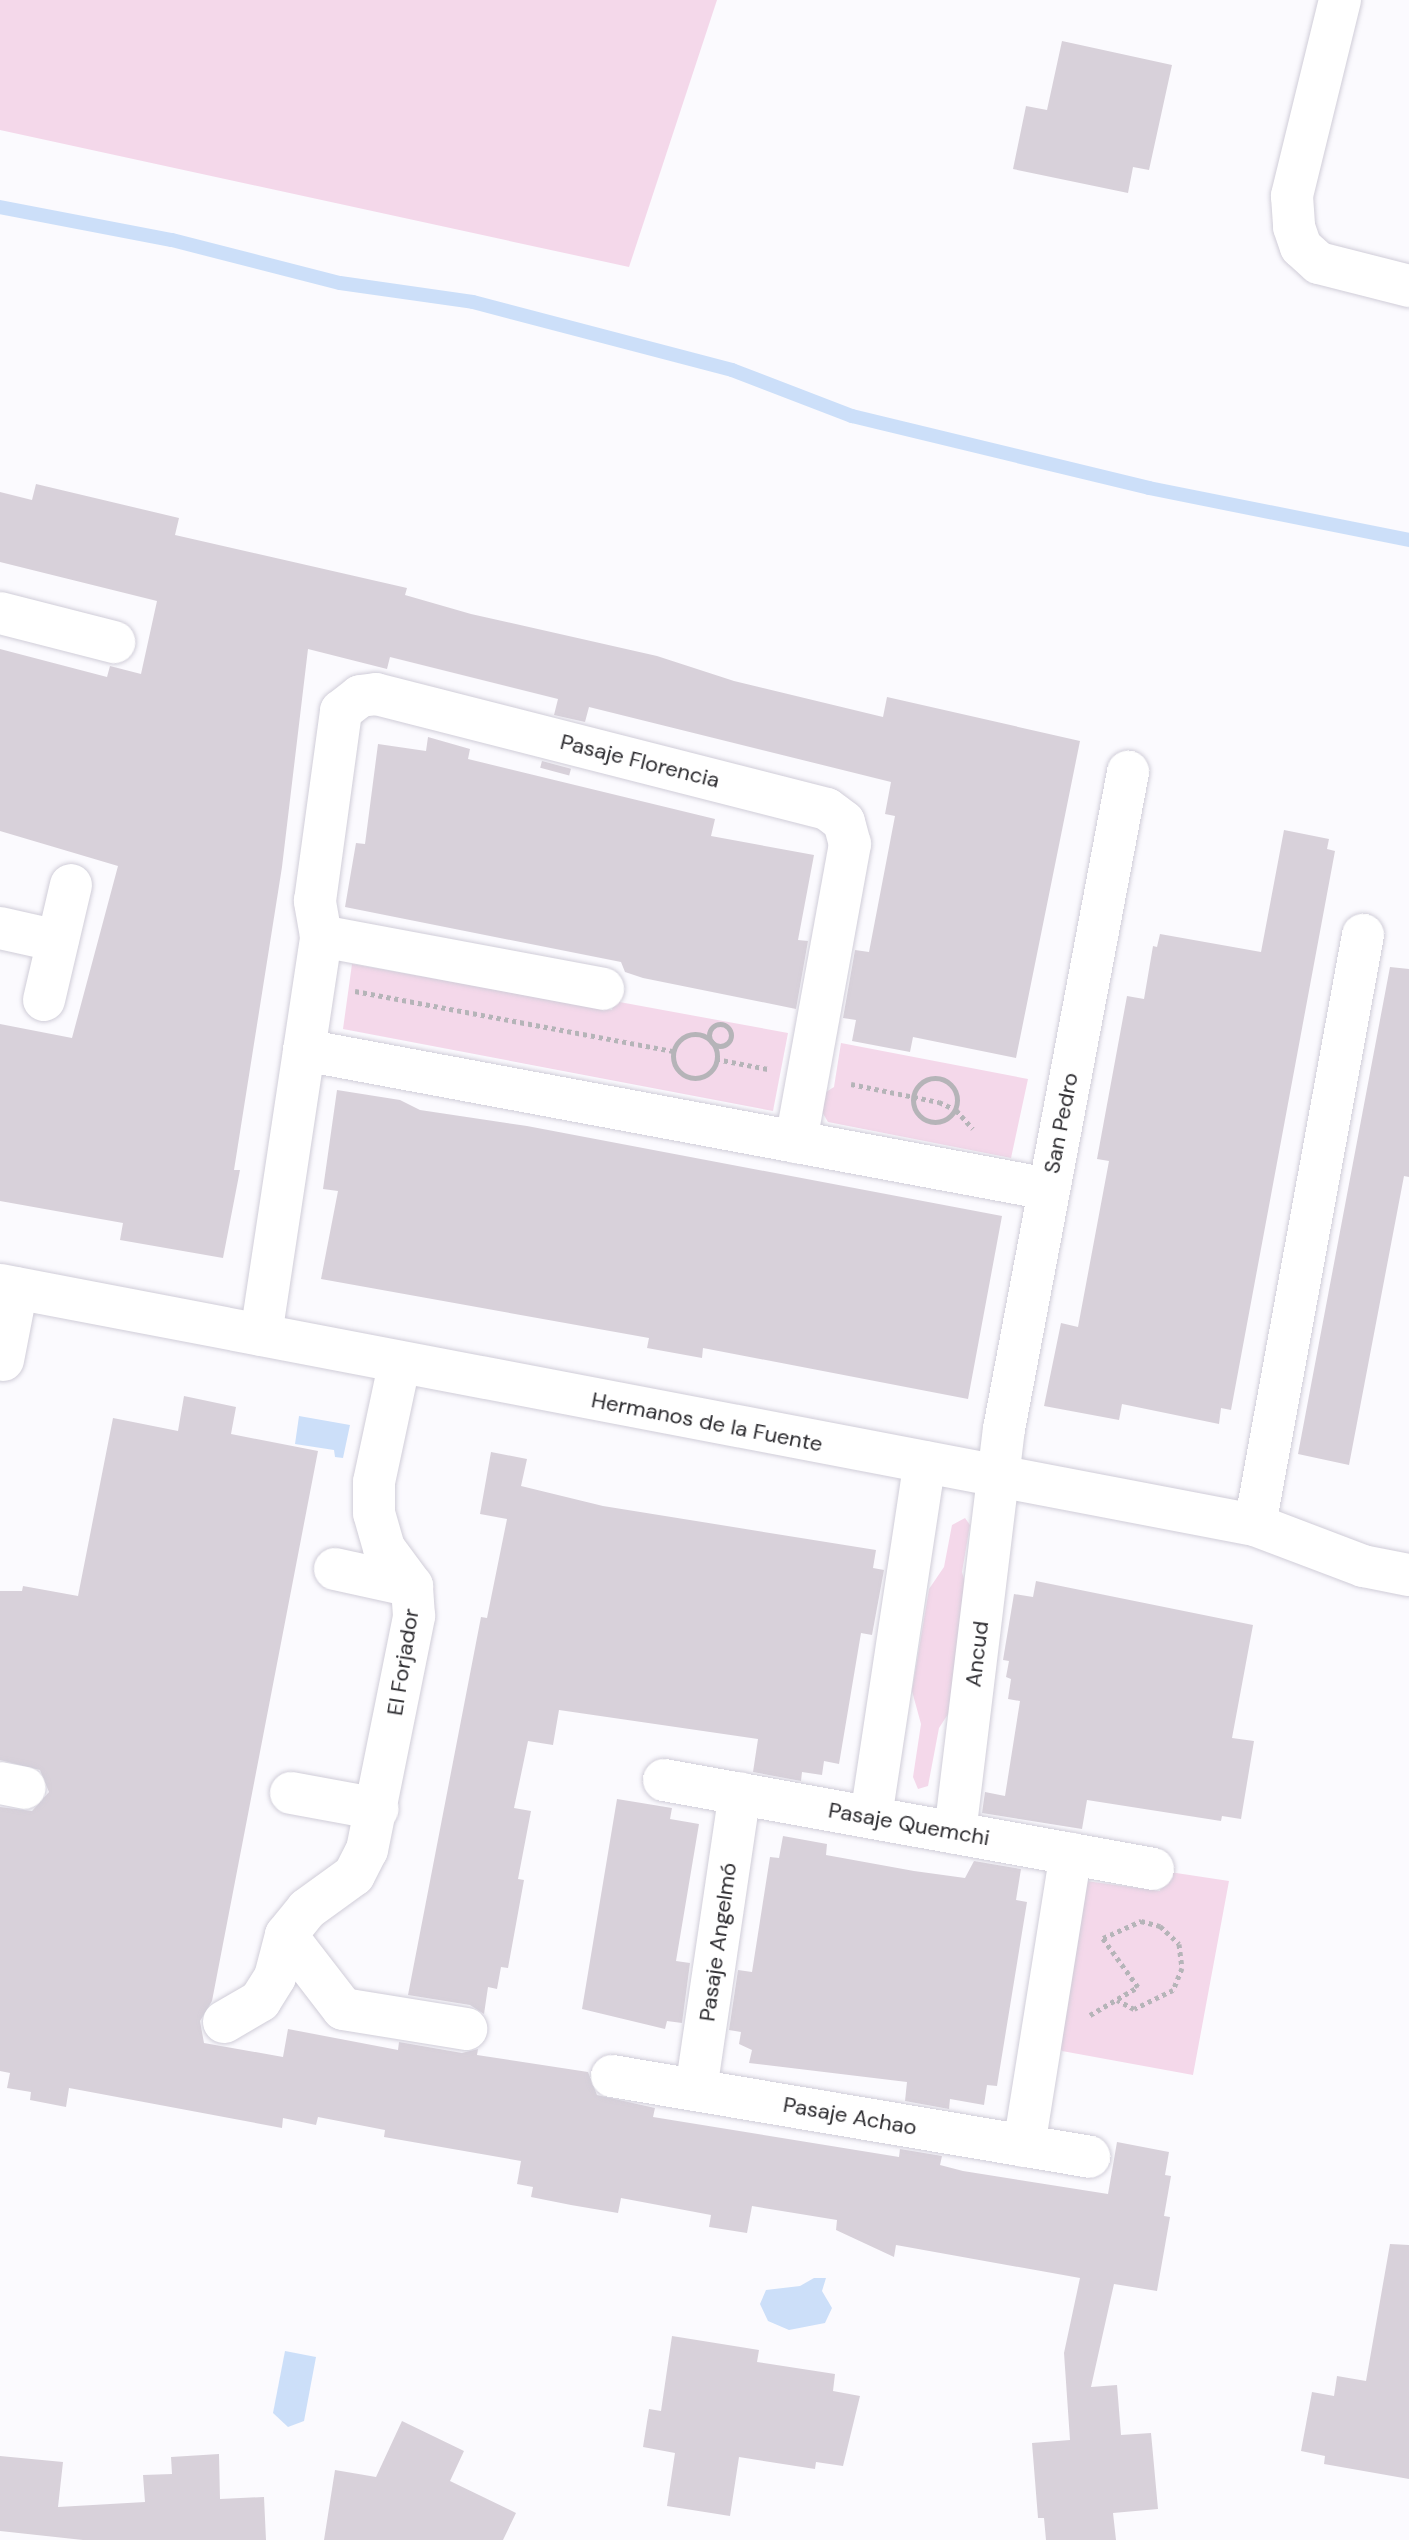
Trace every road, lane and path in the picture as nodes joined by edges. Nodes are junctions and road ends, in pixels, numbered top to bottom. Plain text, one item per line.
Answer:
1 (1340, 0) edge
2 (1409, 286) edge
3 (0, 613) edge
4 (114, 642) dead end
5 (1128, 772) dead end
6 (71, 885) dead end
7 (0, 928) edge
8 (1363, 935) dead end
9 (321, 936) junction
10 (58, 941) junction
11 (344, 989) dead end
12 (603, 989) dead end
13 (44, 1000) dead end
14 (710, 1040) junction
15 (304, 1050) junction
16 (673, 1051) junction
17 (716, 1059) junction
18 (774, 1071) dead end
19 (837, 1082) dead end
20 (914, 1096) junction
21 (956, 1110) junction
22 (975, 1132) dead end
23 (796, 1142) junction
24 (1048, 1189) junction
25 (9, 1286) edge
26 (261, 1335) junction
27 (3, 1360) dead end
28 (399, 1365) junction
29 (925, 1462) junction
30 (1000, 1474) junction
31 (1255, 1525) junction
32 (335, 1569) dead end
33 (1409, 1575) edge
34 (412, 1586) junction
35 (664, 1780) dead end
36 (291, 1793) dead end
37 (740, 1793) junction
38 (378, 1809) junction
39 (871, 1817) junction
40 (955, 1833) junction
41 (1071, 1854) junction
42 (1153, 1869) dead end
43 (286, 1935) junction
44 (1103, 1938) dead end
45 (1116, 1999) dead end
46 (224, 2022) dead end
47 (466, 2029) dead end
48 (612, 2076) dead end
49 (696, 2090) junction
50 (1024, 2146) junction
51 (1089, 2157) dead end

1 - 2 street
3 - 4 street
5 - 24 street, San Pedro
6 - 10 street
7 - 10 street
8 - 31 street
9 - 12 street
9 - 15 street, Pasaje Florencia
9 - 23 street, Pasaje Florencia
10 - 13 street
11 - 16 path
14 - 14 path
14 - 16 path
14 - 17 path
15 - 23 street
15 - 26 street, Pasaje Florencia
16 - 17 path
17 - 18 path
19 - 20 path
20 - 21 path
20 - 21 path
20 - 21 path
21 - 22 path
23 - 24 street
24 - 30 street, San Pedro
25 - 26 street, Hermanos de la Fuente
25 - 27 street
26 - 28 street, Hermanos de la Fuente
28 - 29 street, Hermanos de la Fuente
28 - 34 street, El Forjador
29 - 30 street, Hermanos de la Fuente
29 - 39 street
30 - 31 street, Hermanos de la Fuente
30 - 40 street, Ancud
31 - 33 street, Hermanos de la Fuente
32 - 34 street
34 - 38 street, El Forjador
35 - 37 street, Pasaje Quemchi
36 - 38 street
37 - 39 street, Pasaje Quemchi
37 - 49 street, Pasaje Angelmó
38 - 43 street, El Forjador
39 - 40 street, Pasaje Quemchi
40 - 41 street, Pasaje Quemchi
41 - 42 street, Pasaje Quemchi
41 - 50 street
43 - 46 street
43 - 47 street
44 - 45 path
48 - 49 street, Pasaje Achao
49 - 50 street, Pasaje Achao
50 - 51 street, Pasaje Achao

